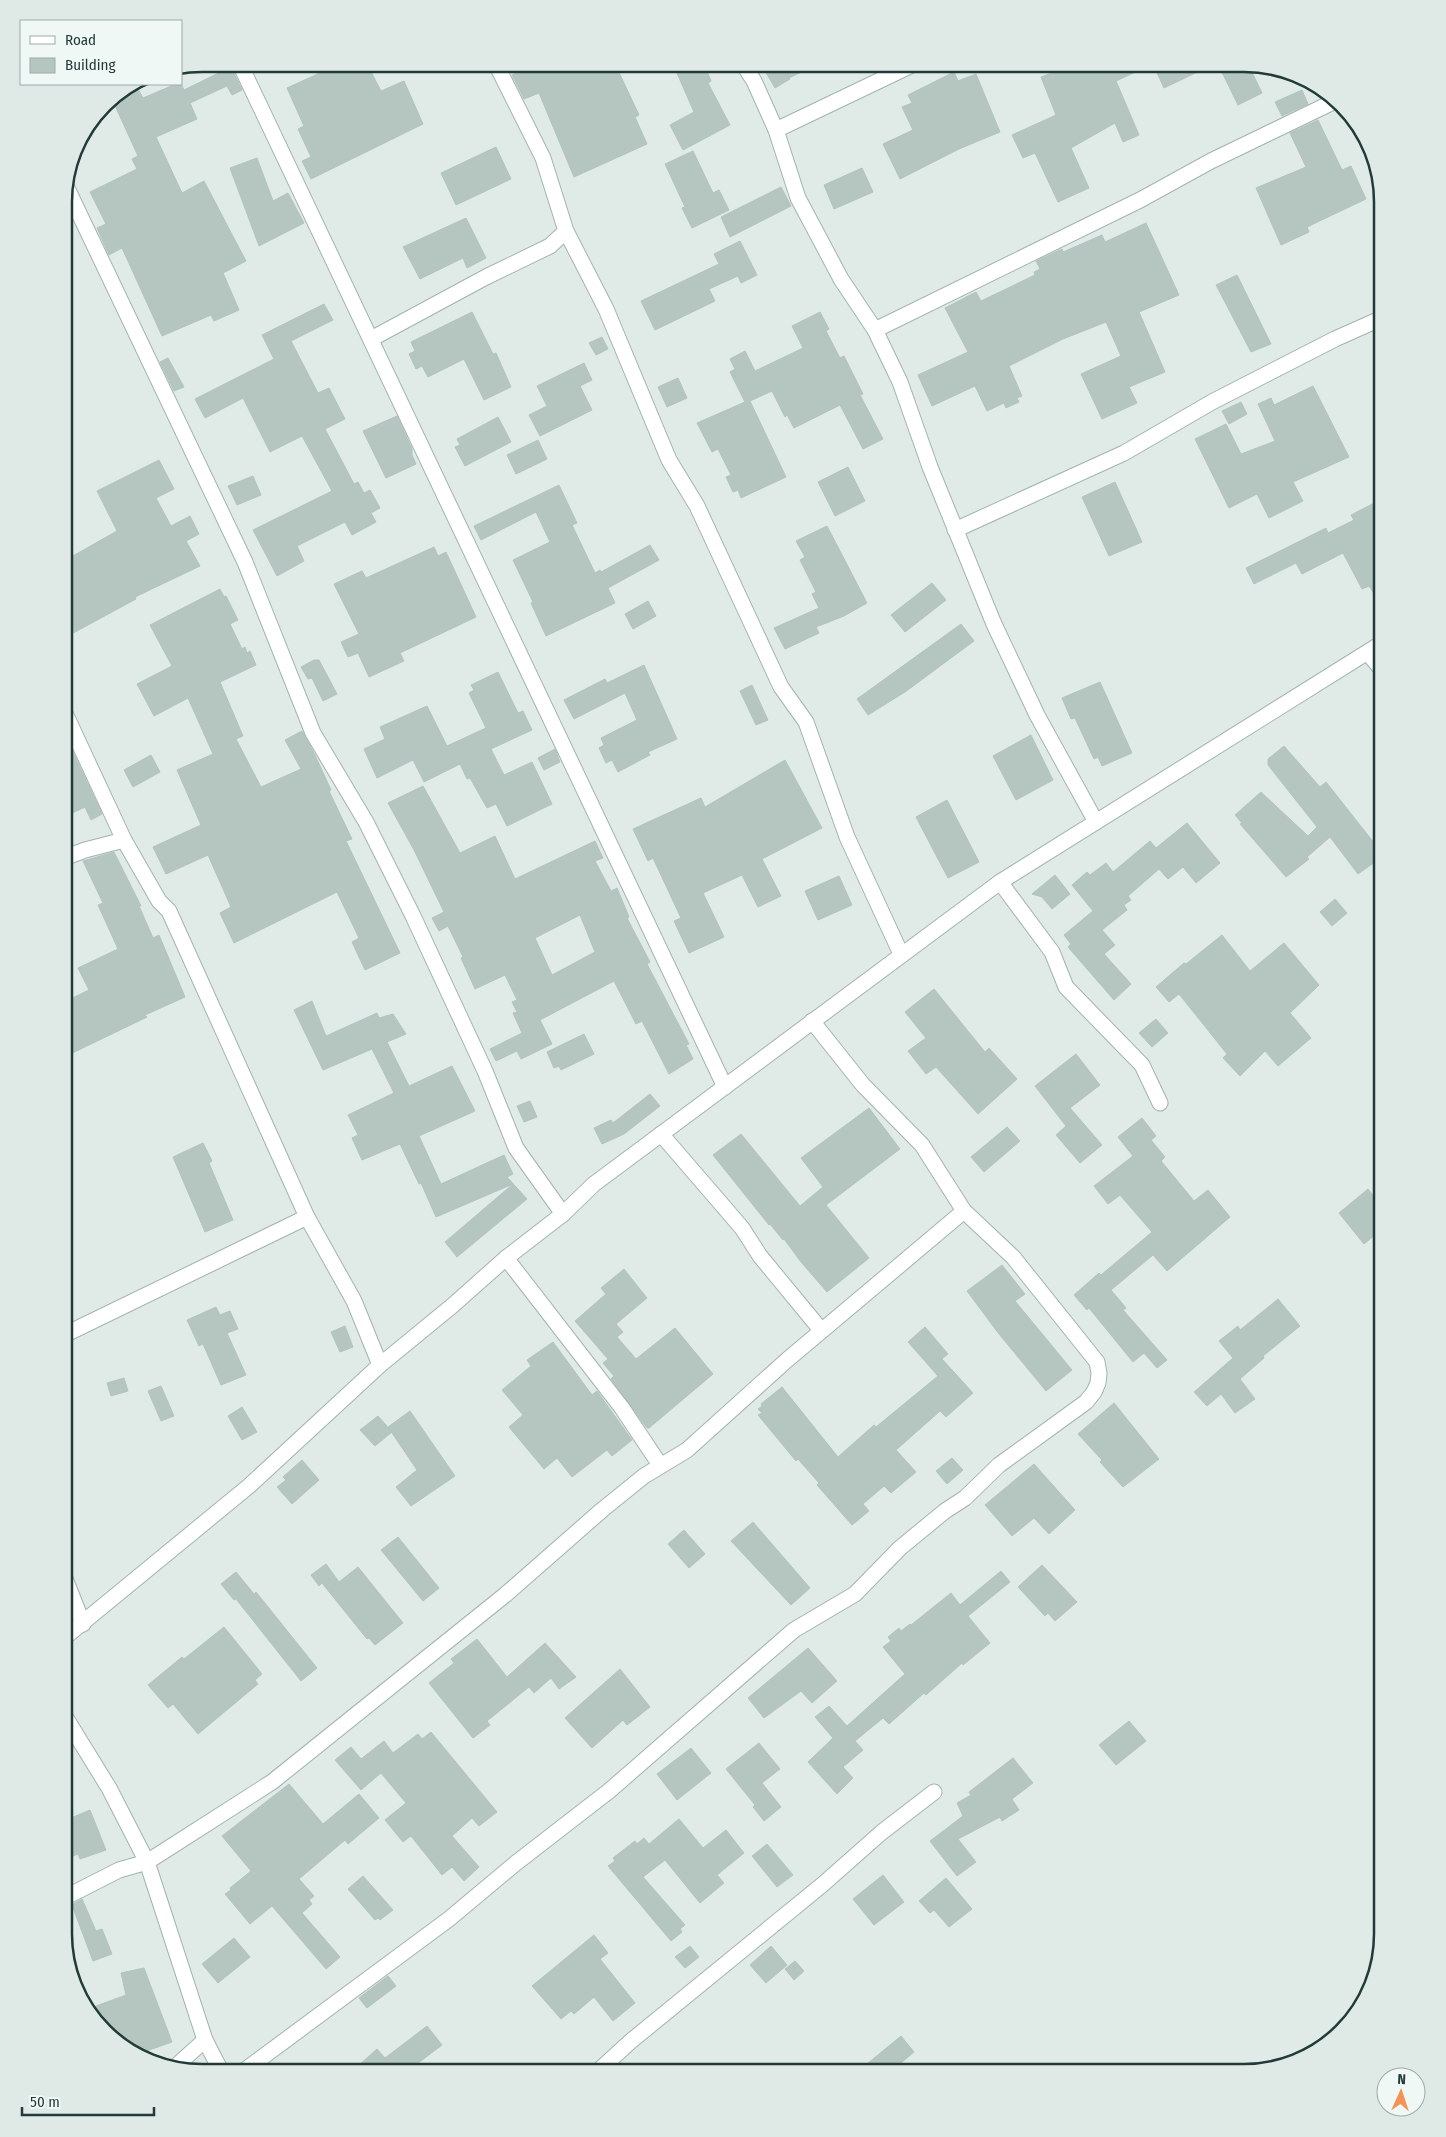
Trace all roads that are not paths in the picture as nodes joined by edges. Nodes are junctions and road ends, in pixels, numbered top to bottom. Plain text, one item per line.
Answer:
1 (244, 72) edge
2 (500, 72) edge
3 (749, 73) edge
4 (896, 73) edge
5 (1328, 104) edge
6 (776, 130) junction
7 (73, 201) edge
8 (566, 231) junction
9 (550, 246) junction
10 (576, 252) junction
11 (1374, 321) edge
12 (875, 330) junction
13 (371, 339) junction
14 (955, 530) junction
15 (1374, 649) edge
16 (1368, 653) junction
17 (1374, 660) edge
18 (73, 730) edge
19 (1096, 822) junction
20 (124, 840) junction
21 (73, 855) edge
22 (1000, 882) junction
23 (901, 954) junction
24 (812, 1022) junction
25 (725, 1087) junction
26 (1160, 1103) dead end
27 (661, 1134) junction
28 (964, 1212) junction
29 (564, 1214) junction
30 (307, 1217) junction
31 (506, 1258) junction
32 (72, 1330) edge
33 (821, 1330) junction
34 (380, 1365) junction
35 (660, 1465) junction
36 (72, 1597) edge
37 (83, 1624) junction
38 (72, 1632) edge
39 (72, 1728) edge
40 (934, 1792) dead end
41 (147, 1862) junction
42 (72, 1894) edge
43 (205, 2040) junction
44 (181, 2062) edge
45 (217, 2064) edge
46 (253, 2064) edge
47 (606, 2064) edge

1 - 13 street
2 - 8 street
3 - 6 street
4 - 6 street
5 - 12 street
6 - 12 street
7 - 29 street
8 - 9 street
8 - 10 street
9 - 10 street
9 - 13 street
10 - 23 street
11 - 14 street
12 - 14 street
13 - 25 street
14 - 19 street
15 - 16 street
16 - 17 street
16 - 19 street
18 - 20 street
19 - 22 street
20 - 21 street
20 - 30 street
22 - 23 street
22 - 26 street
23 - 24 street
24 - 25 street
24 - 28 street
25 - 27 street
27 - 29 street
27 - 33 street
28 - 33 street
28 - 46 street
29 - 31 street
30 - 32 street
30 - 34 street
31 - 34 street
31 - 35 street
33 - 35 street
34 - 37 street
35 - 41 street
36 - 37 street
37 - 38 street
39 - 41 street
40 - 47 street
41 - 42 street
41 - 43 street
43 - 44 street
43 - 45 street

